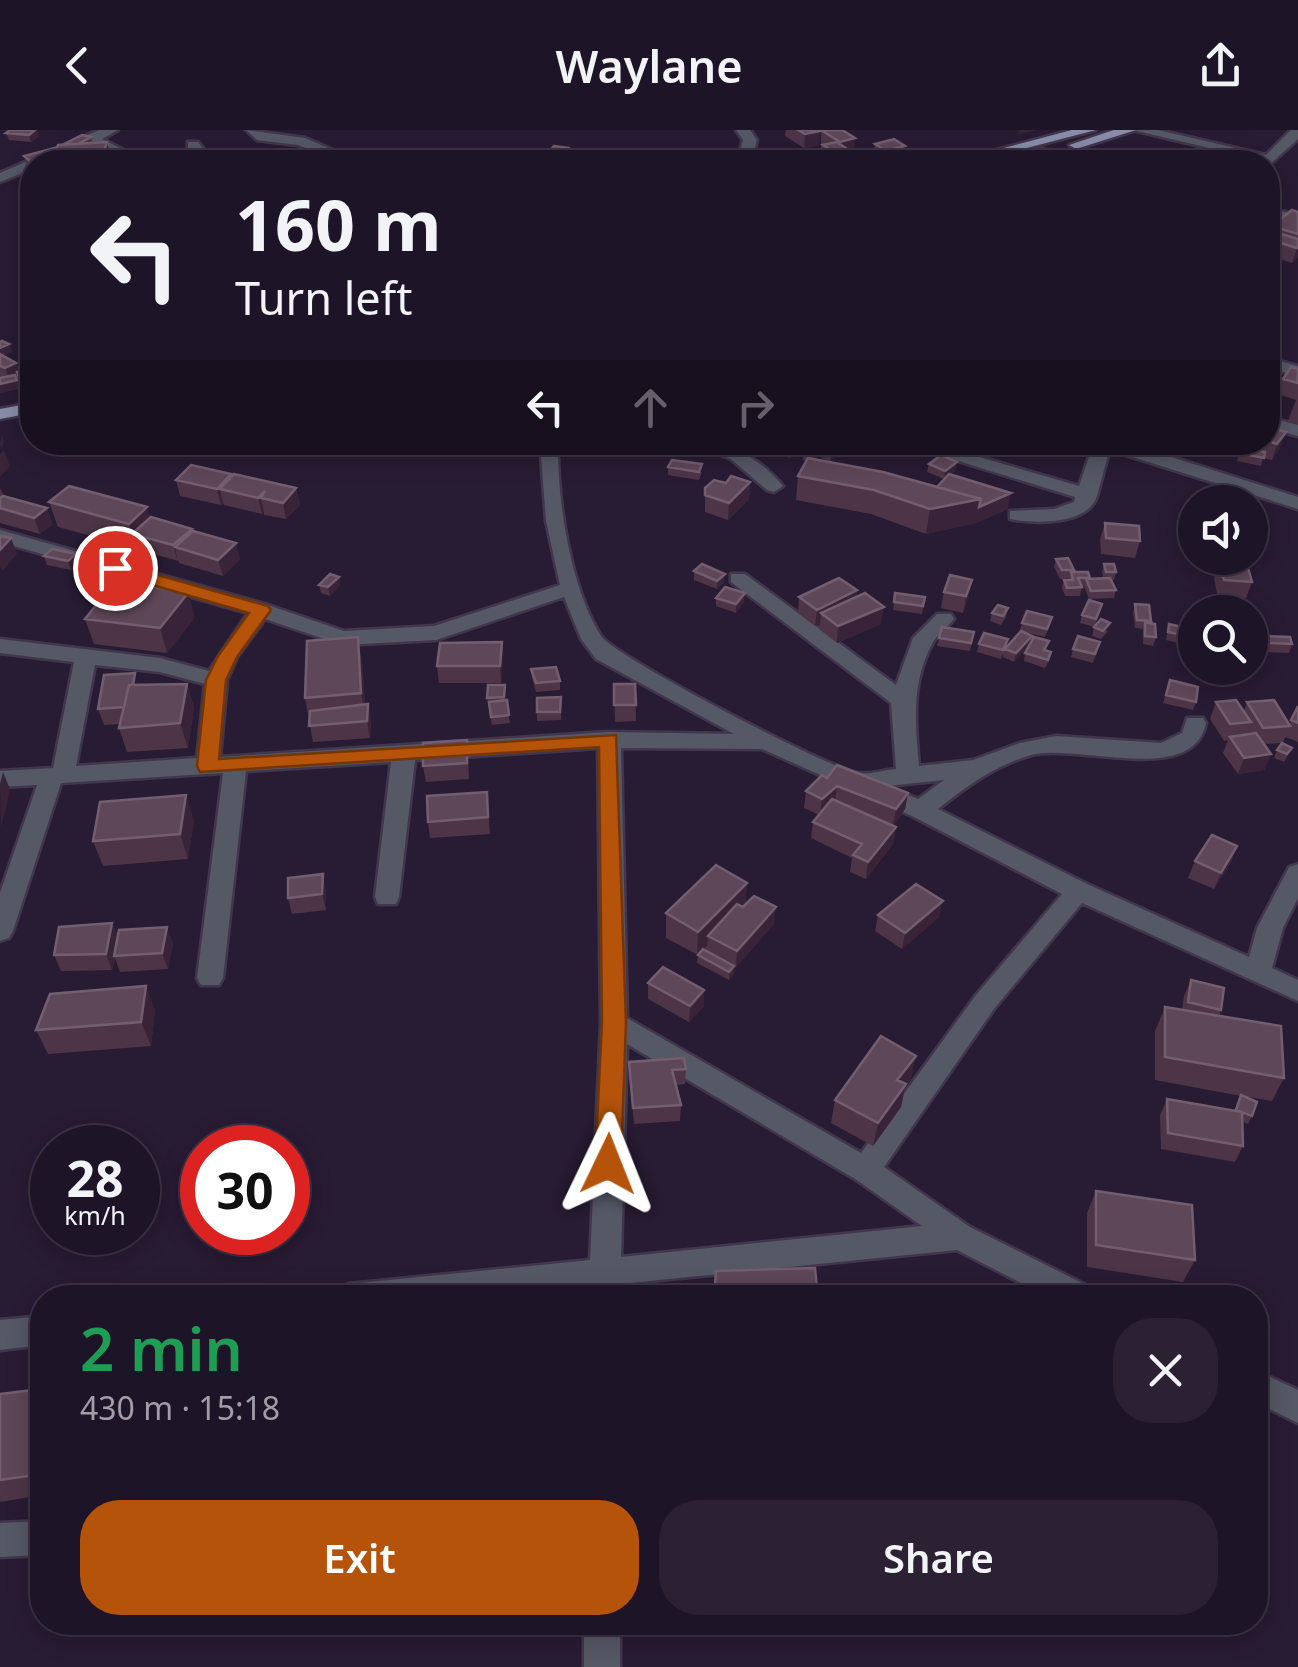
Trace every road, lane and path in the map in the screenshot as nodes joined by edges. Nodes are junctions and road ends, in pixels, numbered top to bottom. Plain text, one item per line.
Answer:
1 (111, 130) edge
2 (253, 130) edge
3 (1089, 130) edge
4 (1129, 130) edge
5 (1140, 130) edge
6 (1298, 132) edge
7 (91, 138) junction
8 (193, 144) dead end
9 (64, 150) edge
10 (116, 150) edge
11 (194, 150) edge
12 (323, 150) edge
13 (1007, 150) edge
14 (1053, 150) edge
15 (1234, 150) edge
16 (1279, 150) edge
17 (550, 455) edge
18 (742, 455) edge
19 (951, 455) edge
20 (1099, 455) edge
21 (1145, 455) edge
22 (774, 486) dead end
23 (1088, 495) junction
24 (1298, 502) edge
25 (1017, 515) dead end
26 (0, 536) edge
27 (738, 578) dead end
28 (571, 588) junction
29 (261, 610) junction
30 (944, 619) dead end
31 (0, 646) edge
32 (86, 656) junction
33 (216, 680) junction
34 (902, 700) junction
35 (1195, 724) dead end
36 (609, 740) junction
37 (766, 742) junction
38 (404, 752) junction
39 (235, 765) junction
40 (208, 766) junction
41 (976, 768) junction
42 (57, 776) junction
43 (908, 776) junction
44 (0, 778) edge
45 (854, 781) junction
46 (920, 810) junction
47 (1298, 873) edge
48 (8, 878) edge
49 (1078, 892) junction
50 (388, 898) dead end
51 (0, 932) edge
52 (1258, 972) junction
53 (210, 978) dead end
54 (1298, 991) edge
55 (614, 1023) junction
56 (865, 1170) junction
57 (960, 1236) junction
58 (604, 1284) edge
59 (1056, 1285) edge
60 (30, 1332) edge
61 (0, 1335) edge
62 (1268, 1392) edge
63 (1298, 1407) edge
64 (30, 1539) edge
65 (0, 1540) edge
66 (602, 1635) edge
67 (602, 1667) edge

1 - 7 street
2 - 12 street
3 - 13 main road
4 - 14 main road
5 - 15 street
6 - 16 street
7 - 9 street
7 - 10 street
8 - 11 street
17 - 28 street
18 - 22 street
19 - 23 street
20 - 23 street
21 - 24 street
23 - 25 street
26 - 29 street
27 - 34 street
28 - 29 street
28 - 37 street
29 - 33 street
30 - 34 street
31 - 32 street
32 - 33 street
32 - 42 street
33 - 40 street
34 - 43 street
35 - 41 street
36 - 37 street
36 - 38 street
36 - 55 street
37 - 45 street
38 - 39 street
38 - 50 street
39 - 40 street
39 - 53 street
40 - 42 street
41 - 43 street
41 - 46 street
42 - 44 street
42 - 48 street
43 - 45 street
45 - 46 street
46 - 49 street
47 - 52 street
48 - 51 street
49 - 52 street
49 - 56 street
52 - 54 street
55 - 56 street
55 - 58 street
56 - 57 street
57 - 58 street
57 - 59 street
60 - 61 street
62 - 63 street
64 - 65 street
66 - 67 street

